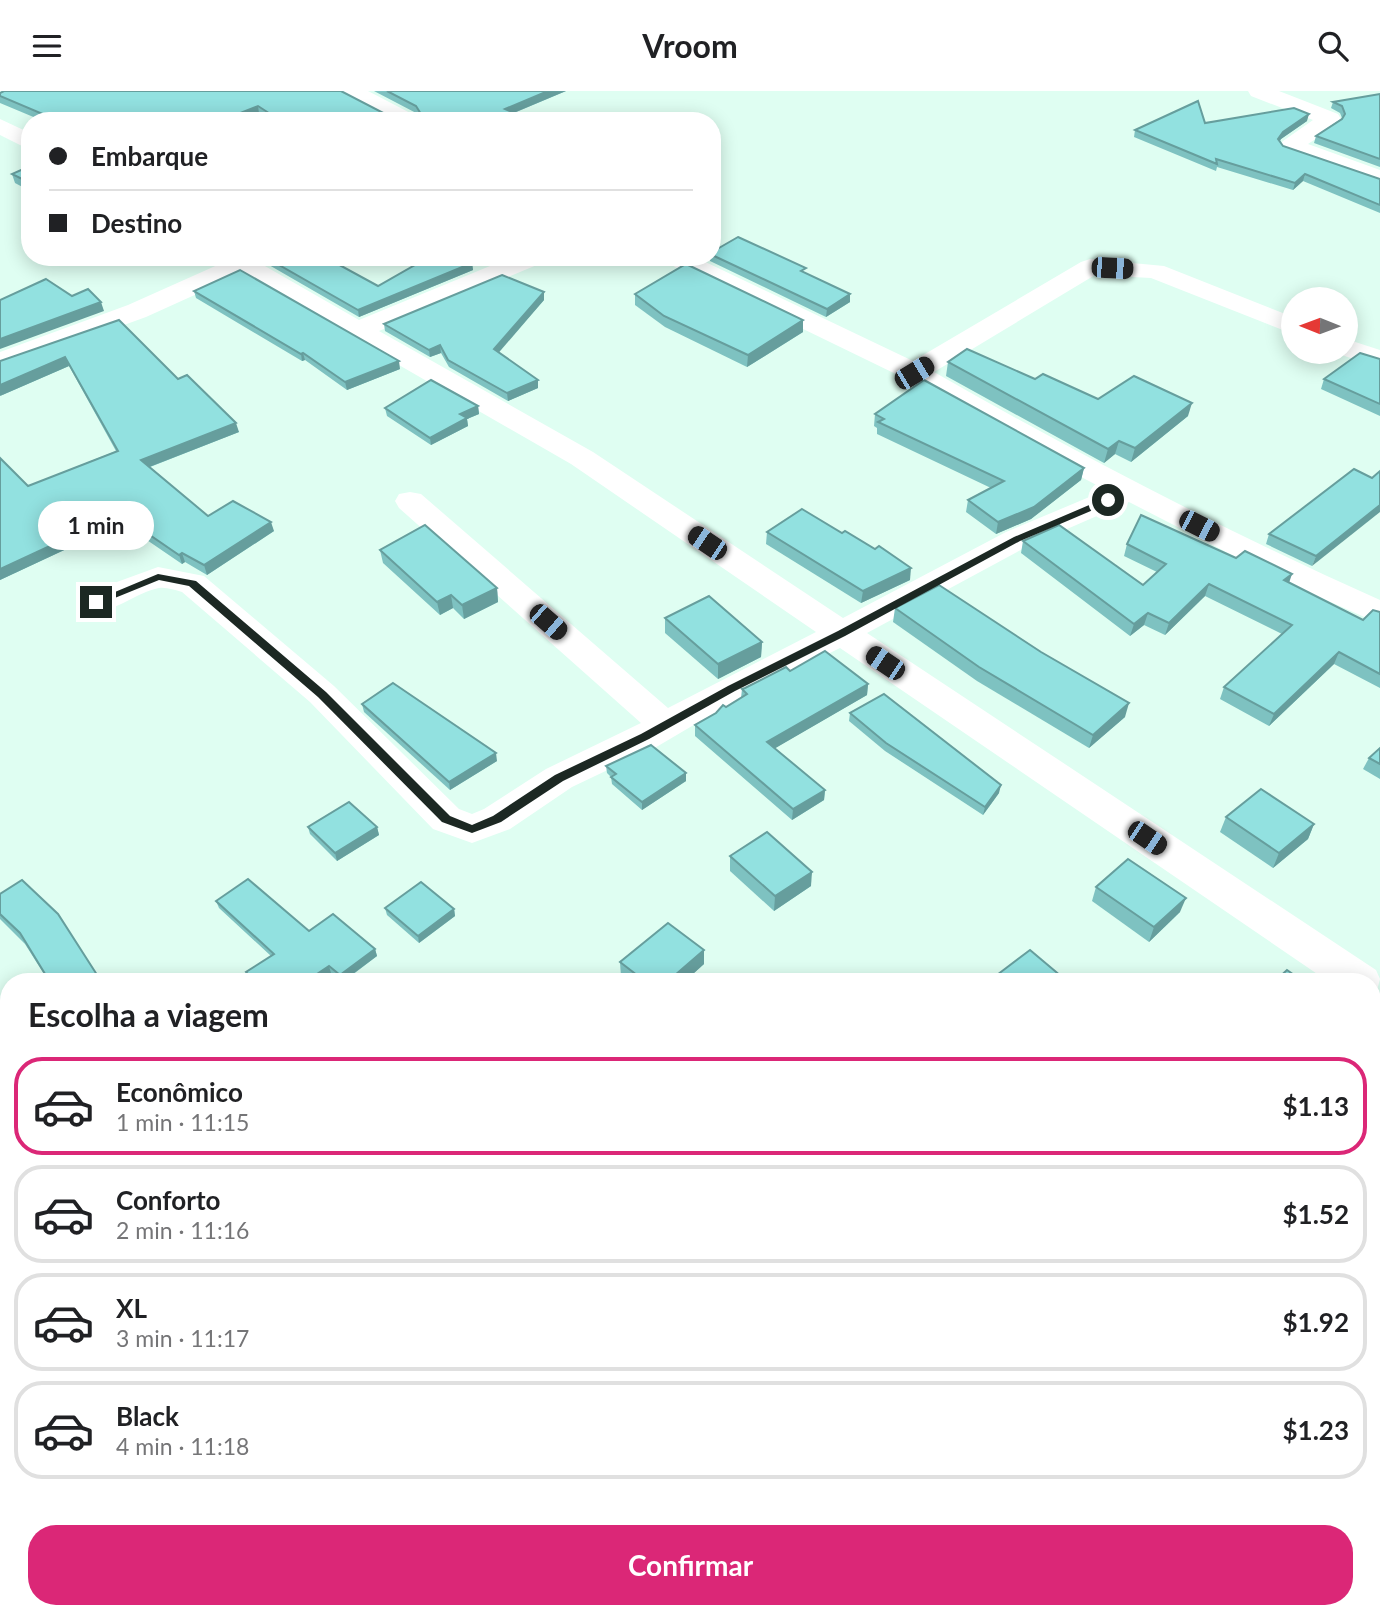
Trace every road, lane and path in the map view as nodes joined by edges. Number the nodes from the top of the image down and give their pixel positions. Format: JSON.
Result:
{"nodes":[{"id":1,"x":351,"y":91,"type":"edge"},
{"id":2,"x":1259,"y":91,"type":"edge"},
{"id":3,"x":391,"y":112,"type":"edge"},
{"id":4,"x":0,"y":126,"type":"edge"},
{"id":5,"x":21,"y":138,"type":"edge"},
{"id":6,"x":1380,"y":178,"type":"edge"},
{"id":7,"x":226,"y":266,"type":"edge"},
{"id":8,"x":245,"y":266,"type":"edge"},
{"id":9,"x":513,"y":266,"type":"edge"},
{"id":10,"x":693,"y":266,"type":"edge"},
{"id":11,"x":1281,"y":321,"type":"edge"},
{"id":12,"x":358,"y":330,"type":"junction"},
{"id":13,"x":1358,"y":352,"type":"edge"},
{"id":14,"x":1380,"y":360,"type":"edge"},
{"id":15,"x":0,"y":362,"type":"edge"},
{"id":16,"x":914,"y":373,"type":"junction"},
{"id":17,"x":1131,"y":491,"type":"junction"},
{"id":18,"x":410,"y":501,"type":"dead end"},
{"id":19,"x":96,"y":602,"type":"dead end"},
{"id":20,"x":1380,"y":614,"type":"edge"},
{"id":21,"x":841,"y":633,"type":"junction"},
{"id":22,"x":666,"y":725,"type":"junction"},
{"id":23,"x":1348,"y":973,"type":"edge"}],
"edges":[{"from":1,"to":3,"type":"street"},
{"from":2,"to":6,"type":"street"},
{"from":4,"to":5,"type":"street"},
{"from":7,"to":15,"type":"street"},
{"from":8,"to":12,"type":"street"},
{"from":9,"to":12,"type":"street"},
{"from":10,"to":16,"type":"street"},
{"from":11,"to":16,"type":"street"},
{"from":12,"to":21,"type":"street"},
{"from":13,"to":14,"type":"street"},
{"from":16,"to":17,"type":"street"},
{"from":17,"to":20,"type":"street"},
{"from":17,"to":21,"type":"street"},
{"from":18,"to":22,"type":"street"},
{"from":19,"to":22,"type":"street"},
{"from":21,"to":22,"type":"street"},
{"from":21,"to":23,"type":"street"}]}
